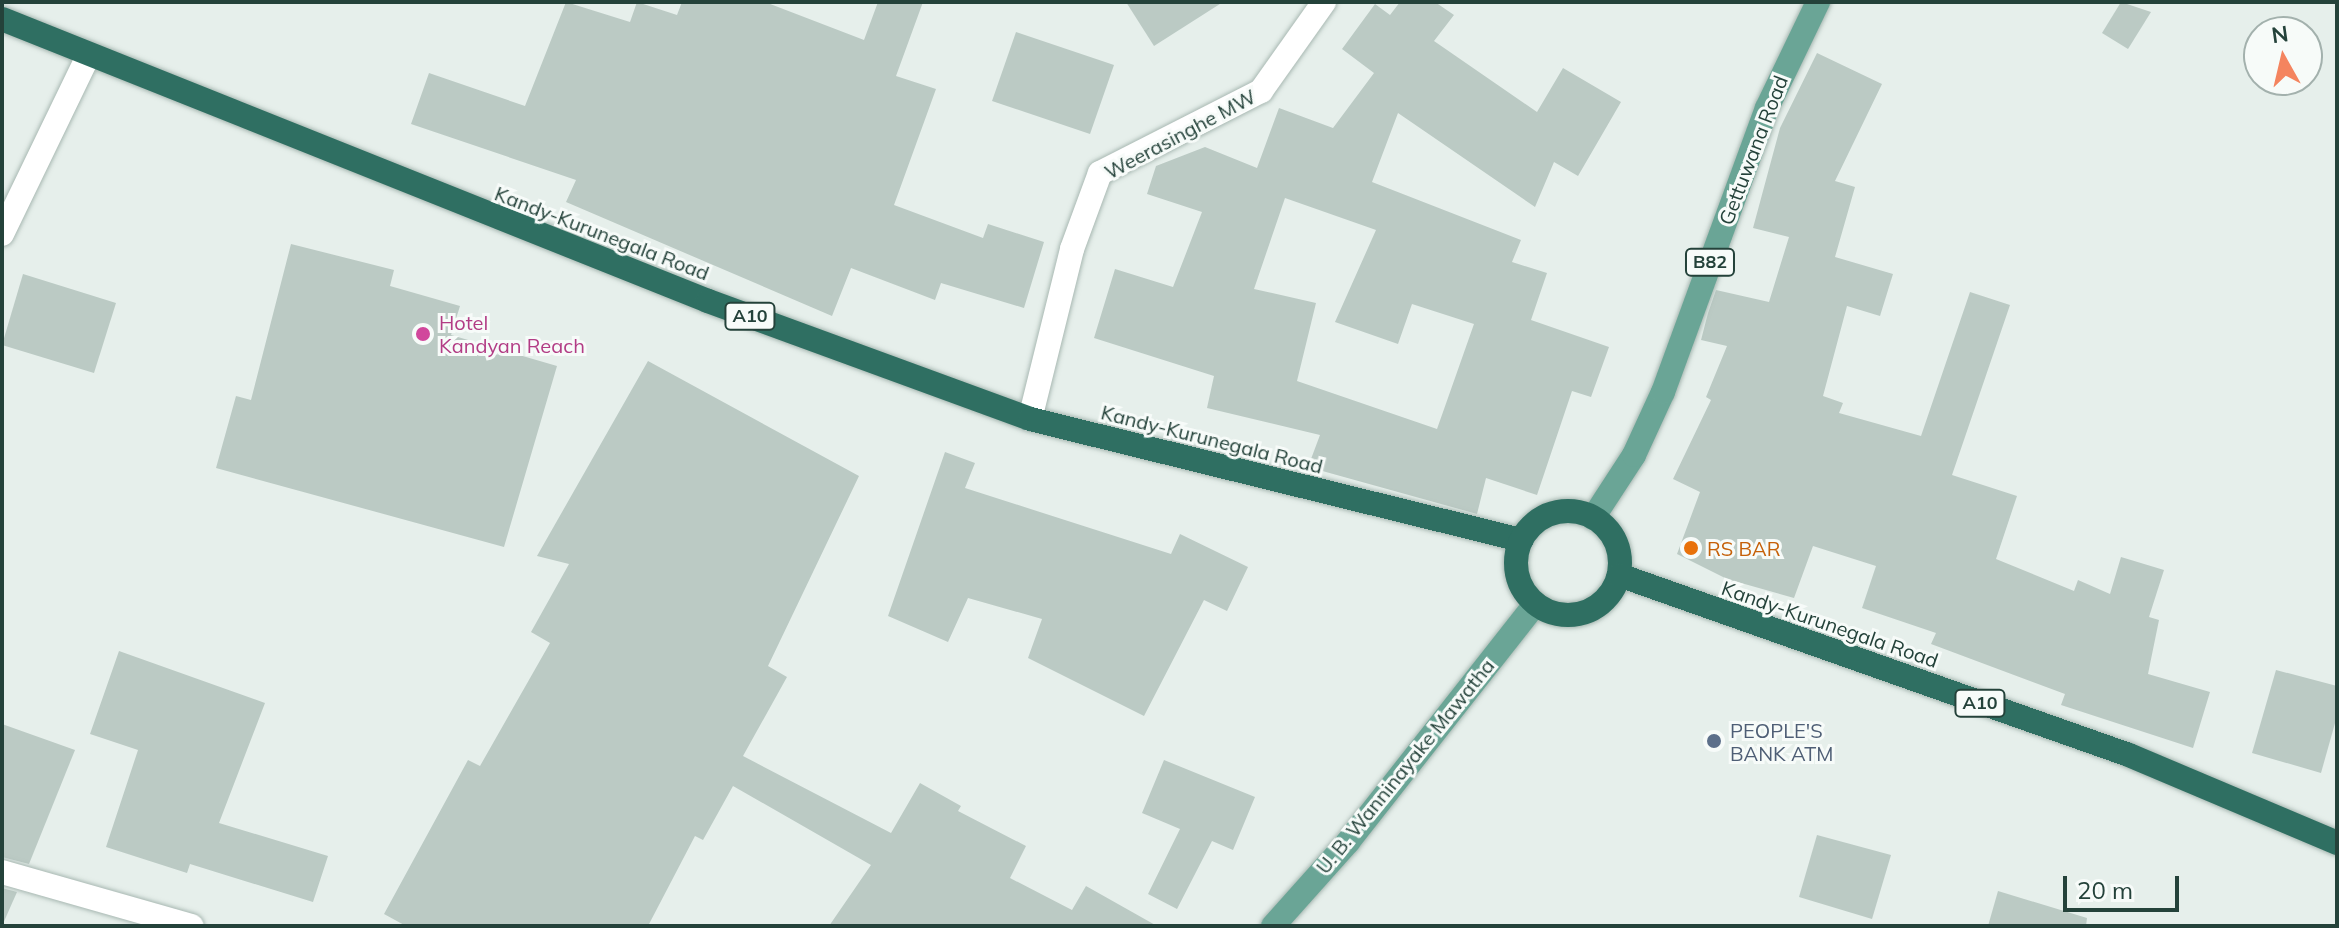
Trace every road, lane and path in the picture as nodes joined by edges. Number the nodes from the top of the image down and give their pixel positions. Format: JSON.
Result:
{"nodes":[{"id":1,"x":1324,"y":2,"type":"edge"},
{"id":2,"x":1818,"y":2,"type":"edge"},
{"id":3,"x":2,"y":19,"type":"edge"},
{"id":4,"x":87,"y":58,"type":"junction"},
{"id":5,"x":2,"y":234,"type":"edge"},
{"id":6,"x":1030,"y":419,"type":"junction"},
{"id":7,"x":1593,"y":518,"type":"junction"},
{"id":8,"x":1521,"y":540,"type":"junction"},
{"id":9,"x":1619,"y":575,"type":"junction"},
{"id":10,"x":1535,"y":604,"type":"junction"},
{"id":11,"x":2337,"y":843,"type":"edge"},
{"id":12,"x":2,"y":872,"type":"edge"},
{"id":13,"x":191,"y":926,"type":"edge"},
{"id":14,"x":1273,"y":926,"type":"edge"}],
"edges":[{"from":1,"to":6,"type":"street","name":"Weerasinghe MW"},
{"from":2,"to":7,"type":"main road","name":"Gettuwana Road","number":"B82"},
{"from":3,"to":4,"type":"highway","name":"Kandy-Kurunegala Road","number":"A10"},
{"from":4,"to":5,"type":"street"},
{"from":4,"to":6,"type":"highway","name":"Kandy-Kurunegala Road","number":"A10"},
{"from":6,"to":8,"type":"highway","name":"Kandy-Kurunegala Road","number":"A10"},
{"from":7,"to":8,"type":"highway"},
{"from":7,"to":9,"type":"highway"},
{"from":8,"to":10,"type":"highway"},
{"from":9,"to":10,"type":"highway"},
{"from":9,"to":11,"type":"highway","name":"Kandy-Kurunegala Road","number":"A10"},
{"from":10,"to":14,"type":"main road","name":"U. B. Wanninayake Mawatha"},
{"from":12,"to":13,"type":"street"}]}
